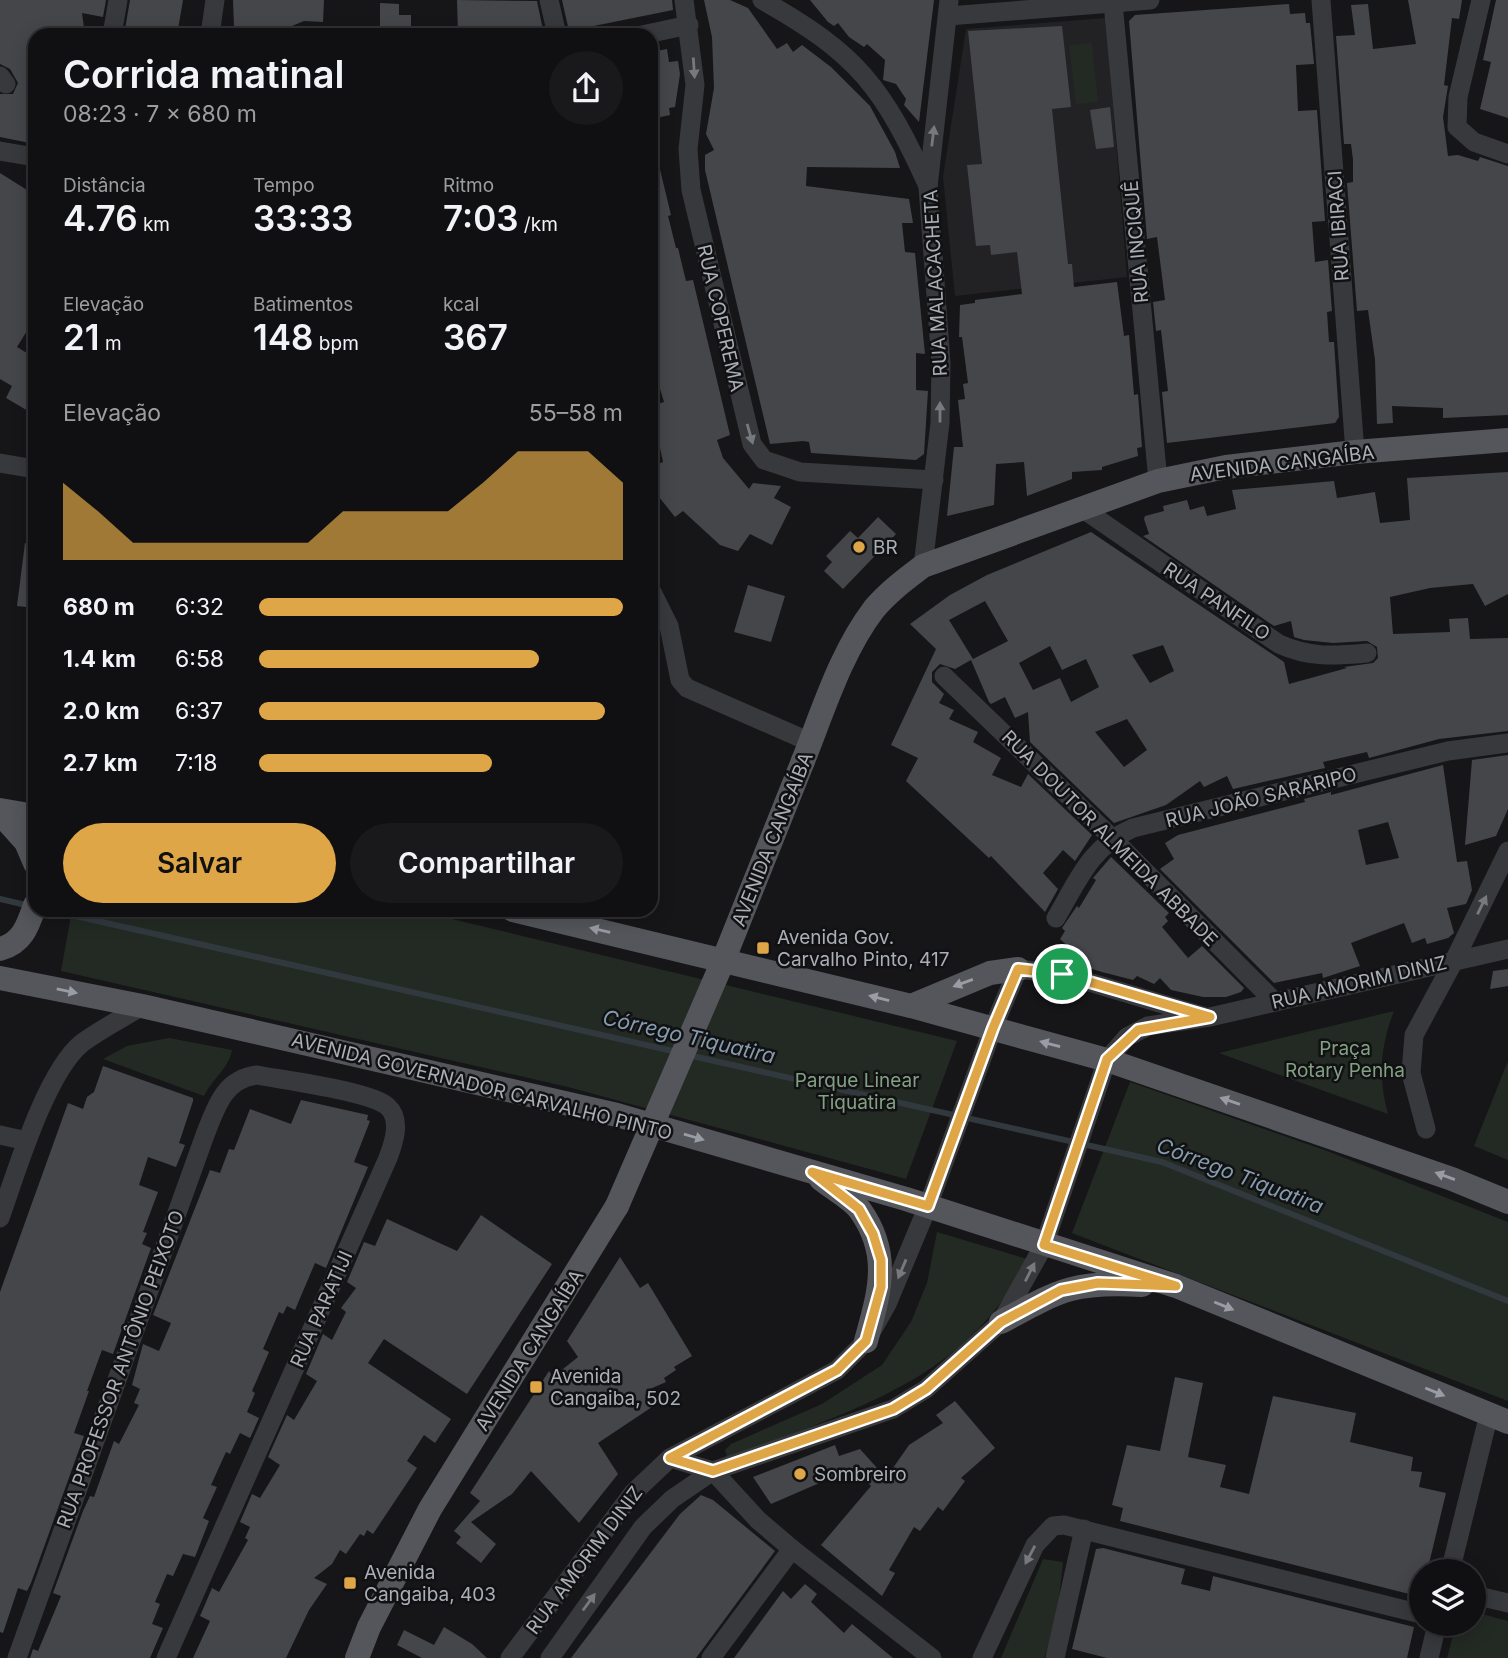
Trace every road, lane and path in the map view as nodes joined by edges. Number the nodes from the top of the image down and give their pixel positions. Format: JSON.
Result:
{"nodes":[{"id":1,"x":118,"y":0,"type":"edge"},
{"id":2,"x":215,"y":0,"type":"edge"},
{"id":3,"x":549,"y":0,"type":"edge"},
{"id":4,"x":684,"y":0,"type":"edge"},
{"id":5,"x":762,"y":0,"type":"edge"},
{"id":6,"x":1150,"y":0,"type":"edge"},
{"id":7,"x":1321,"y":0,"type":"edge"},
{"id":8,"x":1481,"y":0,"type":"edge"},
{"id":9,"x":1113,"y":3,"type":"junction"},
{"id":10,"x":948,"y":8,"type":"edge"},
{"id":11,"x":689,"y":25,"type":"junction"},
{"id":12,"x":113,"y":28,"type":"edge"},
{"id":13,"x":211,"y":28,"type":"edge"},
{"id":14,"x":555,"y":28,"type":"edge"},
{"id":15,"x":658,"y":32,"type":"edge"},
{"id":16,"x":0,"y":151,"type":"edge"},
{"id":17,"x":1508,"y":154,"type":"edge"},
{"id":18,"x":28,"y":156,"type":"edge"},
{"id":19,"x":928,"y":187,"type":"junction"},
{"id":20,"x":1508,"y":440,"type":"edge"},
{"id":21,"x":1355,"y":452,"type":"junction"},
{"id":22,"x":0,"y":463,"type":"edge"},
{"id":23,"x":28,"y":468,"type":"edge"},
{"id":24,"x":934,"y":480,"type":"junction"},
{"id":25,"x":1158,"y":481,"type":"junction"},
{"id":26,"x":1080,"y":508,"type":"junction"},
{"id":27,"x":923,"y":566,"type":"junction"},
{"id":28,"x":658,"y":604,"type":"edge"},
{"id":29,"x":1367,"y":653,"type":"dead end"},
{"id":30,"x":944,"y":676,"type":"dead end"},
{"id":31,"x":1508,"y":743,"type":"edge"},
{"id":32,"x":807,"y":751,"type":"junction"},
{"id":33,"x":0,"y":812,"type":"edge"},
{"id":34,"x":28,"y":815,"type":"edge"},
{"id":35,"x":1111,"y":837,"type":"junction"},
{"id":36,"x":28,"y":847,"type":"edge"},
{"id":37,"x":1508,"y":851,"type":"edge"},
{"id":38,"x":30,"y":917,"type":"edge"},
{"id":39,"x":542,"y":917,"type":"edge"},
{"id":40,"x":1056,"y":918,"type":"dead end"},
{"id":41,"x":1508,"y":948,"type":"edge"},
{"id":42,"x":0,"y":949,"type":"edge"},
{"id":43,"x":1455,"y":959,"type":"junction"},
{"id":44,"x":1018,"y":969,"type":"junction"},
{"id":45,"x":0,"y":978,"type":"edge"},
{"id":46,"x":1275,"y":1002,"type":"junction"},
{"id":47,"x":142,"y":1006,"type":"junction"},
{"id":48,"x":911,"y":1006,"type":"junction"},
{"id":49,"x":1210,"y":1017,"type":"junction"},
{"id":50,"x":993,"y":1028,"type":"junction"},
{"id":51,"x":1107,"y":1059,"type":"junction"},
{"id":52,"x":232,"y":1084,"type":"joint"},
{"id":53,"x":1426,"y":1129,"type":"dead end"},
{"id":54,"x":0,"y":1135,"type":"edge"},
{"id":55,"x":27,"y":1141,"type":"junction"},
{"id":56,"x":812,"y":1172,"type":"junction"},
{"id":57,"x":932,"y":1194,"type":"junction"},
{"id":58,"x":1508,"y":1202,"type":"edge"},
{"id":59,"x":0,"y":1218,"type":"edge"},
{"id":60,"x":1046,"y":1236,"type":"junction"},
{"id":61,"x":1176,"y":1286,"type":"junction"},
{"id":62,"x":1001,"y":1322,"type":"junction"},
{"id":63,"x":866,"y":1341,"type":"junction"},
{"id":64,"x":1499,"y":1418,"type":"edge"},
{"id":65,"x":670,"y":1458,"type":"junction"},
{"id":66,"x":713,"y":1471,"type":"junction"},
{"id":67,"x":1084,"y":1529,"type":"junction"},
{"id":68,"x":792,"y":1549,"type":"junction"},
{"id":69,"x":1454,"y":1559,"type":"edge"},
{"id":70,"x":1486,"y":1598,"type":"edge"},
{"id":71,"x":1508,"y":1603,"type":"edge"},
{"id":72,"x":1409,"y":1611,"type":"edge"},
{"id":73,"x":1434,"y":1636,"type":"edge"},
{"id":74,"x":17,"y":1658,"type":"edge"},
{"id":75,"x":166,"y":1658,"type":"edge"},
{"id":76,"x":357,"y":1658,"type":"edge"},
{"id":77,"x":510,"y":1658,"type":"edge"},
{"id":78,"x":550,"y":1658,"type":"edge"},
{"id":79,"x":711,"y":1658,"type":"edge"},
{"id":80,"x":933,"y":1658,"type":"edge"},
{"id":81,"x":982,"y":1658,"type":"edge"},
{"id":82,"x":1055,"y":1658,"type":"edge"},
{"id":83,"x":1429,"y":1658,"type":"edge"}],
"edges":[{"from":1,"to":12,"type":"street"},
{"from":2,"to":13,"type":"street"},
{"from":3,"to":14,"type":"street"},
{"from":4,"to":11,"type":"street","name":"RUA COPEREMA"},
{"from":5,"to":19,"type":"street"},
{"from":6,"to":9,"type":"street"},
{"from":7,"to":21,"type":"street","name":"RUA IBIRACI"},
{"from":8,"to":17,"type":"street"},
{"from":9,"to":10,"type":"street"},
{"from":9,"to":25,"type":"street","name":"RUA INCIQUÊ"},
{"from":19,"to":10,"type":"street","name":"RUA MALACACHETA","one_way":true},
{"from":11,"to":15,"type":"street"},
{"from":11,"to":24,"type":"street","name":"RUA COPEREMA","one_way":true},
{"from":16,"to":18,"type":"street"},
{"from":24,"to":19,"type":"street","name":"RUA MALACACHETA","one_way":true},
{"from":20,"to":21,"type":"main road","name":"AVENIDA CANGAÍBA"},
{"from":21,"to":25,"type":"main road","name":"AVENIDA CANGAÍBA"},
{"from":22,"to":23,"type":"street"},
{"from":24,"to":27,"type":"street","name":"RUA MALACACHETA"},
{"from":25,"to":26,"type":"main road","name":"AVENIDA CANGAÍBA"},
{"from":26,"to":27,"type":"main road","name":"AVENIDA CANGAÍBA"},
{"from":26,"to":29,"type":"street","name":"RUA PANFILO"},
{"from":27,"to":32,"type":"main road","name":"AVENIDA CANGAÍBA"},
{"from":28,"to":32,"type":"street"},
{"from":30,"to":35,"type":"street","name":"RUA DOUTOR ALMEIDA ABBADE"},
{"from":31,"to":35,"type":"street","name":"RUA JOÃO SARARIPO"},
{"from":32,"to":76,"type":"main road","name":"AVENIDA CANGAÍBA","bridge":true},
{"from":33,"to":34,"type":"main road"},
{"from":33,"to":36,"type":"main road"},
{"from":35,"to":40,"type":"street","name":"RUA JOÃO SARARIPO"},
{"from":35,"to":46,"type":"street","name":"RUA DOUTOR ALMEIDA ABBADE"},
{"from":43,"to":37,"type":"street","one_way":true},
{"from":38,"to":42,"type":"main road"},
{"from":48,"to":39,"type":"main road","one_way":true},
{"from":41,"to":43,"type":"street","name":"RUA AMORIM DINIZ"},
{"from":43,"to":46,"type":"street","name":"RUA AMORIM DINIZ"},
{"from":43,"to":53,"type":"street"},
{"from":44,"to":48,"type":"main road","one_way":true},
{"from":44,"to":49,"type":"street","name":"RUA AMORIM DINIZ"},
{"from":44,"to":50,"type":"street","name":"RUA AMORIM DINIZ"},
{"from":45,"to":47,"type":"main road","name":"AVENIDA GOVERNADOR CARVALHO PINTO","one_way":true},
{"from":46,"to":49,"type":"street","name":"RUA AMORIM DINIZ"},
{"from":47,"to":55,"type":"street"},
{"from":47,"to":56,"type":"main road","name":"AVENIDA GOVERNADOR CARVALHO PINTO","one_way":true},
{"from":48,"to":50,"type":"main road"},
{"from":49,"to":51,"type":"street","name":"RUA AMORIM DINIZ"},
{"from":51,"to":50,"type":"main road","one_way":true},
{"from":50,"to":57,"type":"street","name":"RUA AMORIM DINIZ"},
{"from":58,"to":51,"type":"main road","one_way":true},
{"from":51,"to":60,"type":"street","name":"RUA AMORIM DINIZ"},
{"from":52,"to":74,"type":"street","name":"RUA PROFESSOR ANTÔNIO PEIXOTO"},
{"from":52,"to":75,"type":"street","name":"RUA PARATIJI"},
{"from":54,"to":55,"type":"street"},
{"from":55,"to":59,"type":"street"},
{"from":56,"to":57,"type":"main road","name":"AVENIDA GOVERNADOR CARVALHO PINTO"},
{"from":56,"to":63,"type":"main road"},
{"from":57,"to":60,"type":"main road","name":"AVENIDA GOVERNADOR CARVALHO PINTO"},
{"from":57,"to":63,"type":"street","name":"RUA AMORIM DINIZ","one_way":true},
{"from":60,"to":61,"type":"main road","name":"AVENIDA GOVERNADOR CARVALHO PINTO"},
{"from":62,"to":60,"type":"street","name":"RUA AMORIM DINIZ","one_way":true},
{"from":61,"to":62,"type":"main road"},
{"from":61,"to":64,"type":"main road","name":"AVENIDA GOVERNADOR CARVALHO PINTO","one_way":true},
{"from":62,"to":66,"type":"street","name":"RUA AMORIM DINIZ"},
{"from":63,"to":65,"type":"street","name":"RUA AMORIM DINIZ"},
{"from":64,"to":69,"type":"street"},
{"from":65,"to":66,"type":"street"},
{"from":65,"to":77,"type":"street","name":"RUA AMORIM DINIZ"},
{"from":66,"to":68,"type":"street"},
{"from":78,"to":66,"type":"street","name":"RUA AMORIM DINIZ","one_way":true},
{"from":67,"to":72,"type":"street"},
{"from":67,"to":81,"type":"street","one_way":true},
{"from":67,"to":82,"type":"street"},
{"from":68,"to":79,"type":"street"},
{"from":68,"to":80,"type":"street"},
{"from":70,"to":71,"type":"street"},
{"from":73,"to":83,"type":"street"}]}
